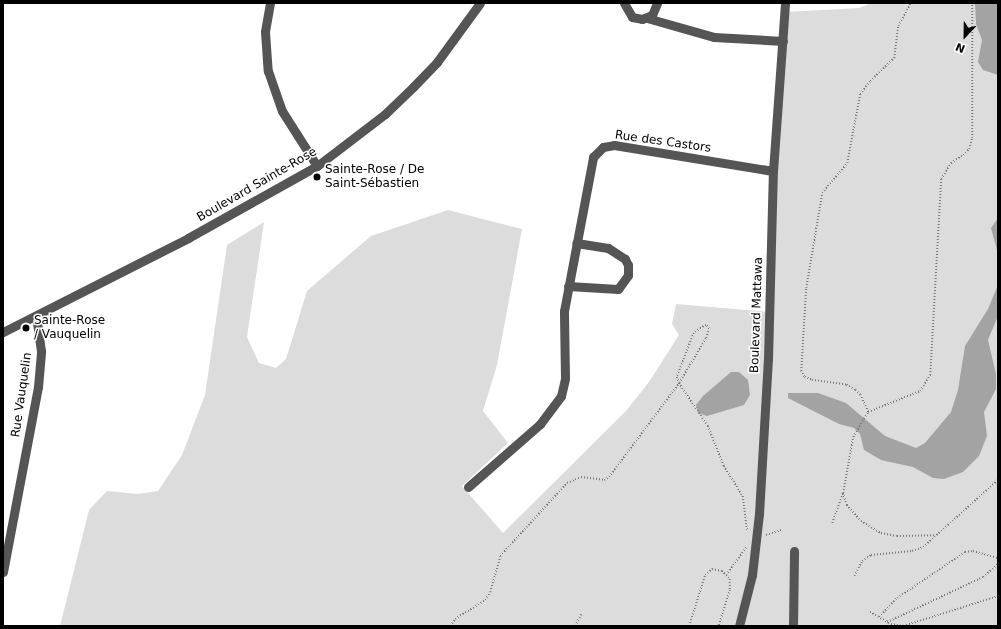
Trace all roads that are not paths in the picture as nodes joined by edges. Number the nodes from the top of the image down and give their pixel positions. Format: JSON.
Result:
{"nodes":[{"id":1,"x":270,"y":3,"type":"edge"},
{"id":2,"x":480,"y":3,"type":"edge"},
{"id":3,"x":624,"y":3,"type":"edge"},
{"id":4,"x":657,"y":3,"type":"edge"},
{"id":5,"x":785,"y":3,"type":"edge"},
{"id":6,"x":647,"y":18,"type":"junction"},
{"id":7,"x":783,"y":40,"type":"junction"},
{"id":8,"x":317,"y":166,"type":"junction"},
{"id":9,"x":773,"y":171,"type":"junction"},
{"id":10,"x":576,"y":243,"type":"junction"},
{"id":11,"x":568,"y":286,"type":"junction"},
{"id":12,"x":36,"y":316,"type":"junction"},
{"id":13,"x":3,"y":332,"type":"edge"},
{"id":14,"x":468,"y":487,"type":"dead end"},
{"id":15,"x":794,"y":551,"type":"dead end"},
{"id":16,"x":3,"y":572,"type":"edge"},
{"id":17,"x":740,"y":626,"type":"edge"},
{"id":18,"x":793,"y":626,"type":"edge"}],
"edges":[{"from":1,"to":8,"type":"street"},
{"from":2,"to":8,"type":"street","name":"Boulevard Sainte-Rose"},
{"from":3,"to":6,"type":"street"},
{"from":4,"to":6,"type":"street"},
{"from":5,"to":7,"type":"street","name":"Boulevard Mattawa"},
{"from":6,"to":7,"type":"street"},
{"from":7,"to":9,"type":"street","name":"Boulevard Mattawa"},
{"from":8,"to":12,"type":"street","name":"Boulevard Sainte-Rose"},
{"from":9,"to":10,"type":"street","name":"Rue des Castors"},
{"from":9,"to":17,"type":"street","name":"Boulevard Mattawa"},
{"from":10,"to":11,"type":"street","name":"Rue des Castors"},
{"from":10,"to":11,"type":"street"},
{"from":11,"to":14,"type":"street","name":"Rue des Castors"},
{"from":12,"to":13,"type":"street","name":"Boulevard Sainte-Rose"},
{"from":12,"to":16,"type":"street","name":"Rue Vauquelin"},
{"from":15,"to":18,"type":"street"}]}
